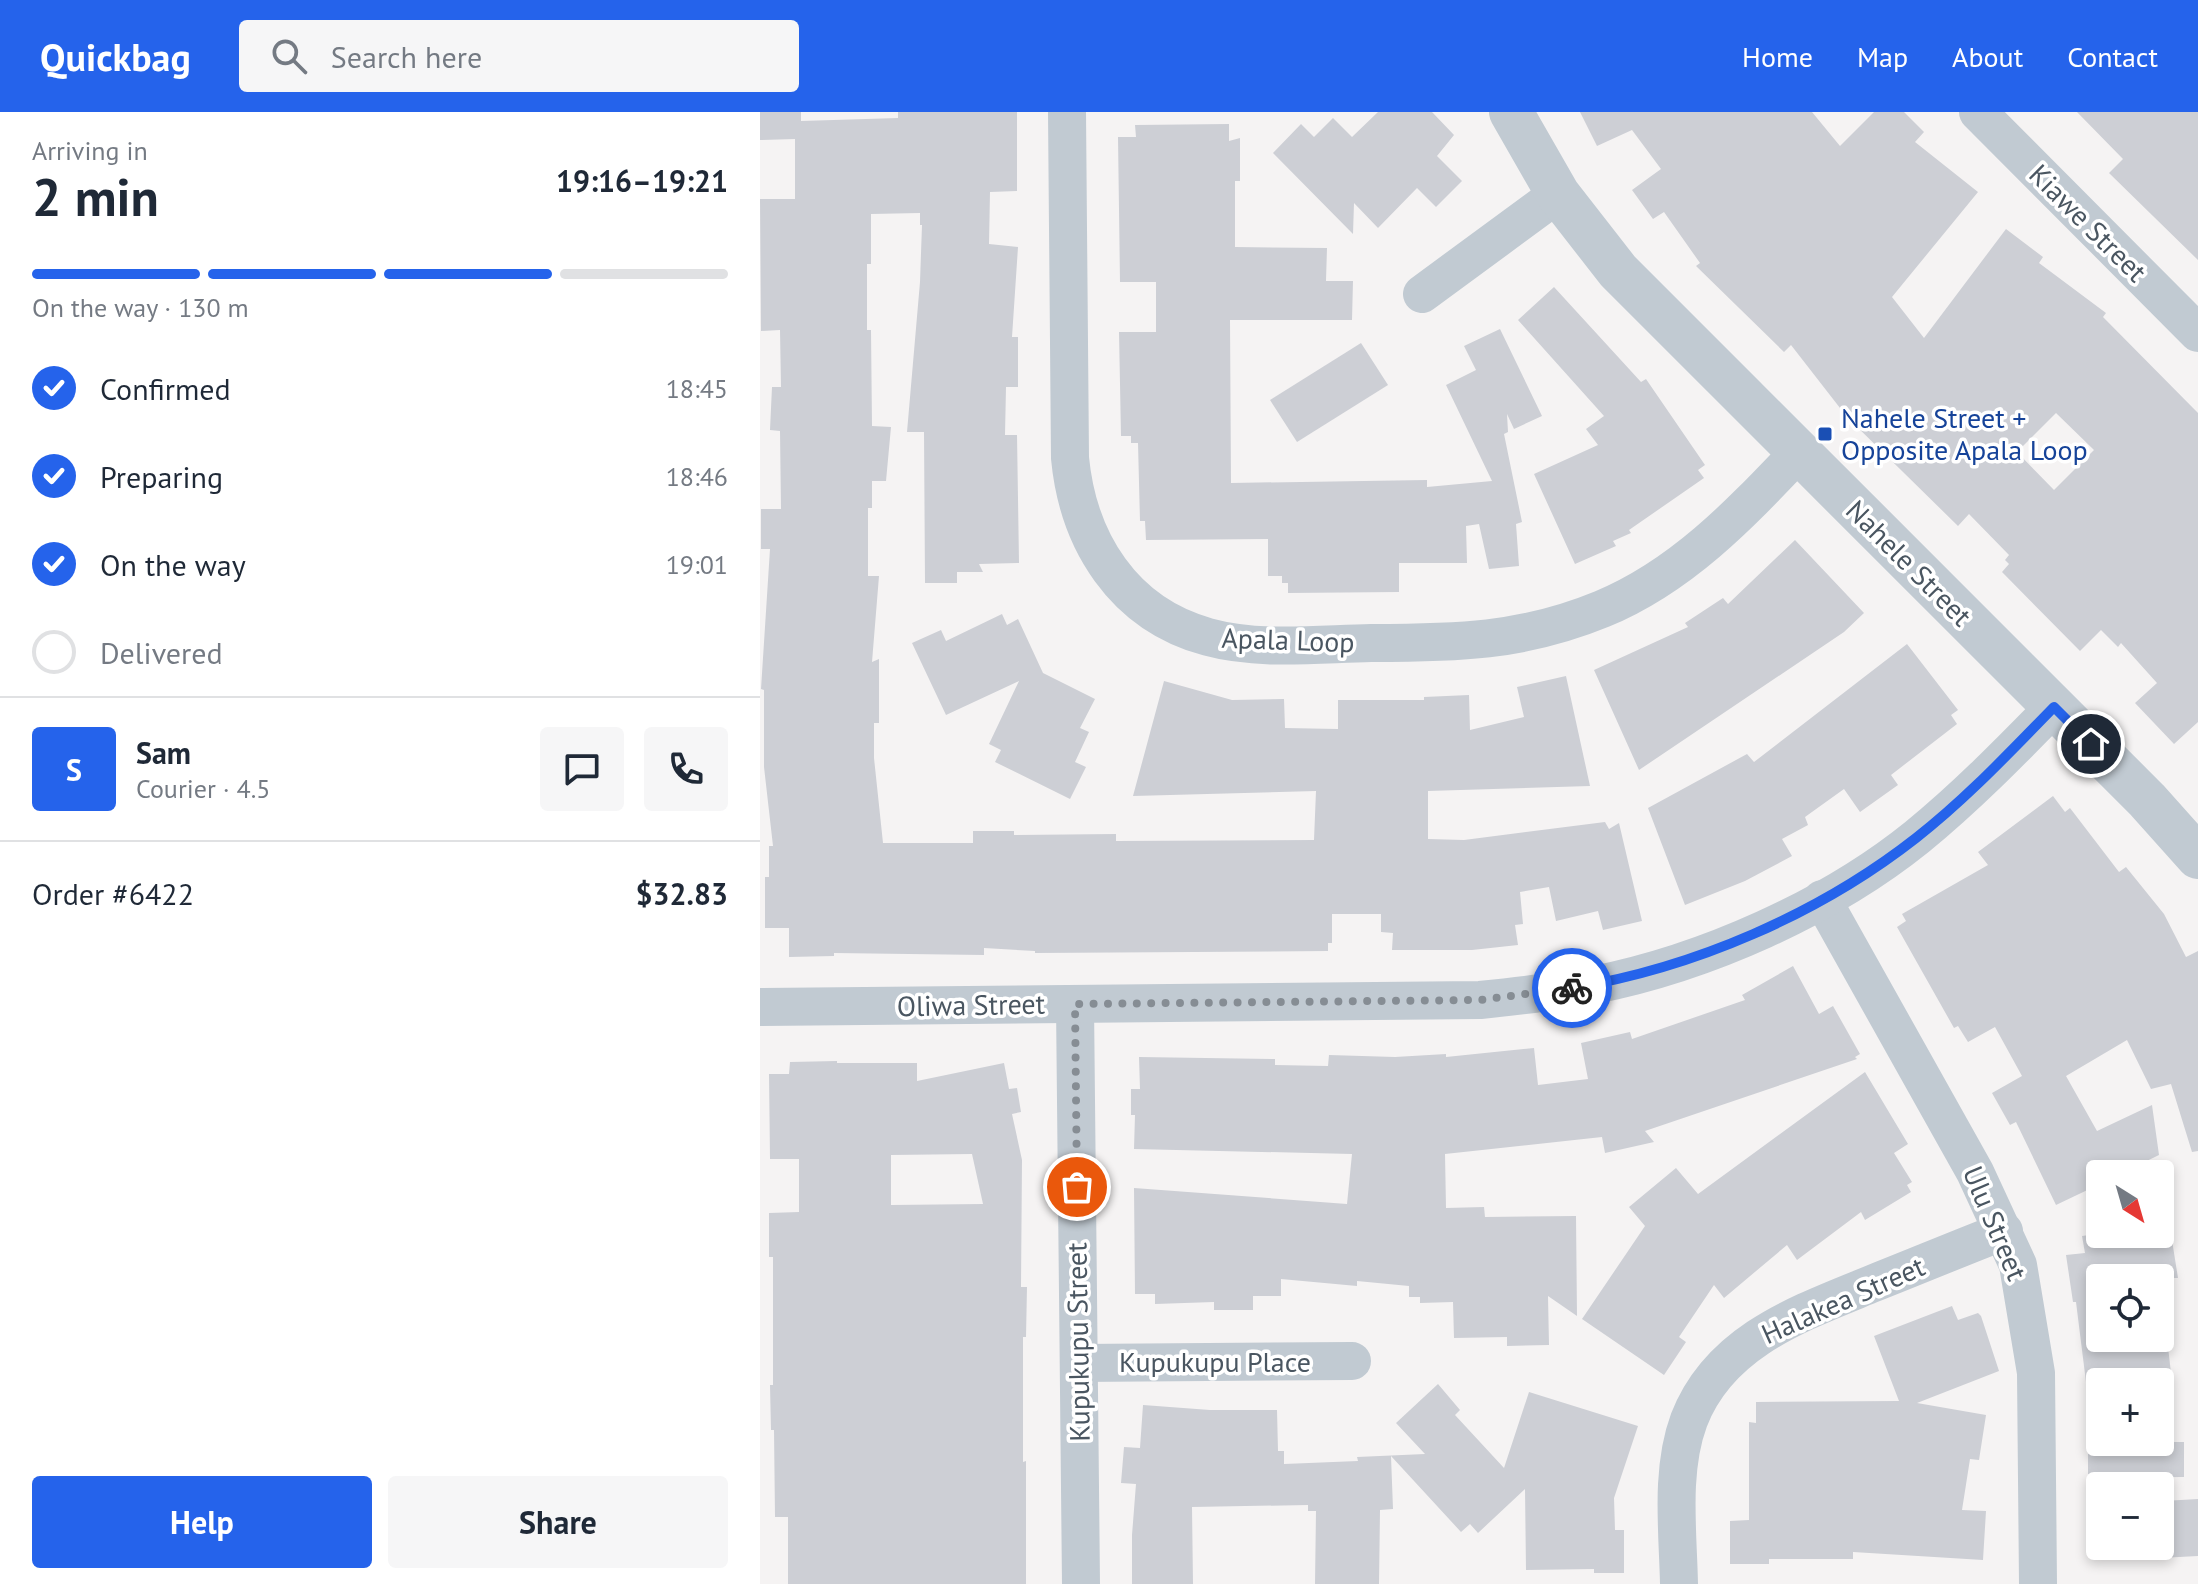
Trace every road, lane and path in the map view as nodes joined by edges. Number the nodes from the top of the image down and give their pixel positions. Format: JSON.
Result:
{"nodes":[{"id":1,"x":1067,"y":112,"type":"edge"},
{"id":2,"x":1511,"y":112,"type":"edge"},
{"id":3,"x":1978,"y":112,"type":"edge"},
{"id":4,"x":1558,"y":194,"type":"junction"},
{"id":5,"x":1422,"y":294,"type":"dead end"},
{"id":6,"x":2198,"y":333,"type":"edge"},
{"id":7,"x":1799,"y":452,"type":"junction"},
{"id":8,"x":2054,"y":707,"type":"junction"},
{"id":9,"x":2198,"y":857,"type":"edge"},
{"id":10,"x":1822,"y":899,"type":"junction"},
{"id":11,"x":1075,"y":1004,"type":"junction"},
{"id":12,"x":760,"y":1007,"type":"edge"},
{"id":13,"x":2004,"y":1231,"type":"junction"},
{"id":14,"x":1352,"y":1361,"type":"dead end"},
{"id":15,"x":1079,"y":1363,"type":"junction"},
{"id":16,"x":1081,"y":1584,"type":"edge"},
{"id":17,"x":1679,"y":1584,"type":"edge"},
{"id":18,"x":2038,"y":1584,"type":"edge"}],
"edges":[{"from":1,"to":7,"type":"street","name":"Apala Loop"},
{"from":2,"to":4,"type":"street","name":"Nahele Street"},
{"from":3,"to":6,"type":"street","name":"Kiawe Street"},
{"from":4,"to":5,"type":"street"},
{"from":4,"to":7,"type":"street","name":"Nahele Street"},
{"from":7,"to":8,"type":"street","name":"Nahele Street"},
{"from":8,"to":9,"type":"street","name":"Nahele Street"},
{"from":8,"to":10,"type":"street","name":"Oliwa Street"},
{"from":10,"to":11,"type":"street","name":"Oliwa Street"},
{"from":10,"to":13,"type":"street","name":"Ulu Street"},
{"from":11,"to":12,"type":"street","name":"Oliwa Street"},
{"from":11,"to":15,"type":"street","name":"Kupukupu Street"},
{"from":13,"to":17,"type":"street","name":"Halakea Street"},
{"from":13,"to":18,"type":"street","name":"Ulu Street"},
{"from":14,"to":15,"type":"street","name":"Kupukupu Place"},
{"from":15,"to":16,"type":"street","name":"Kupukupu Street"}]}
